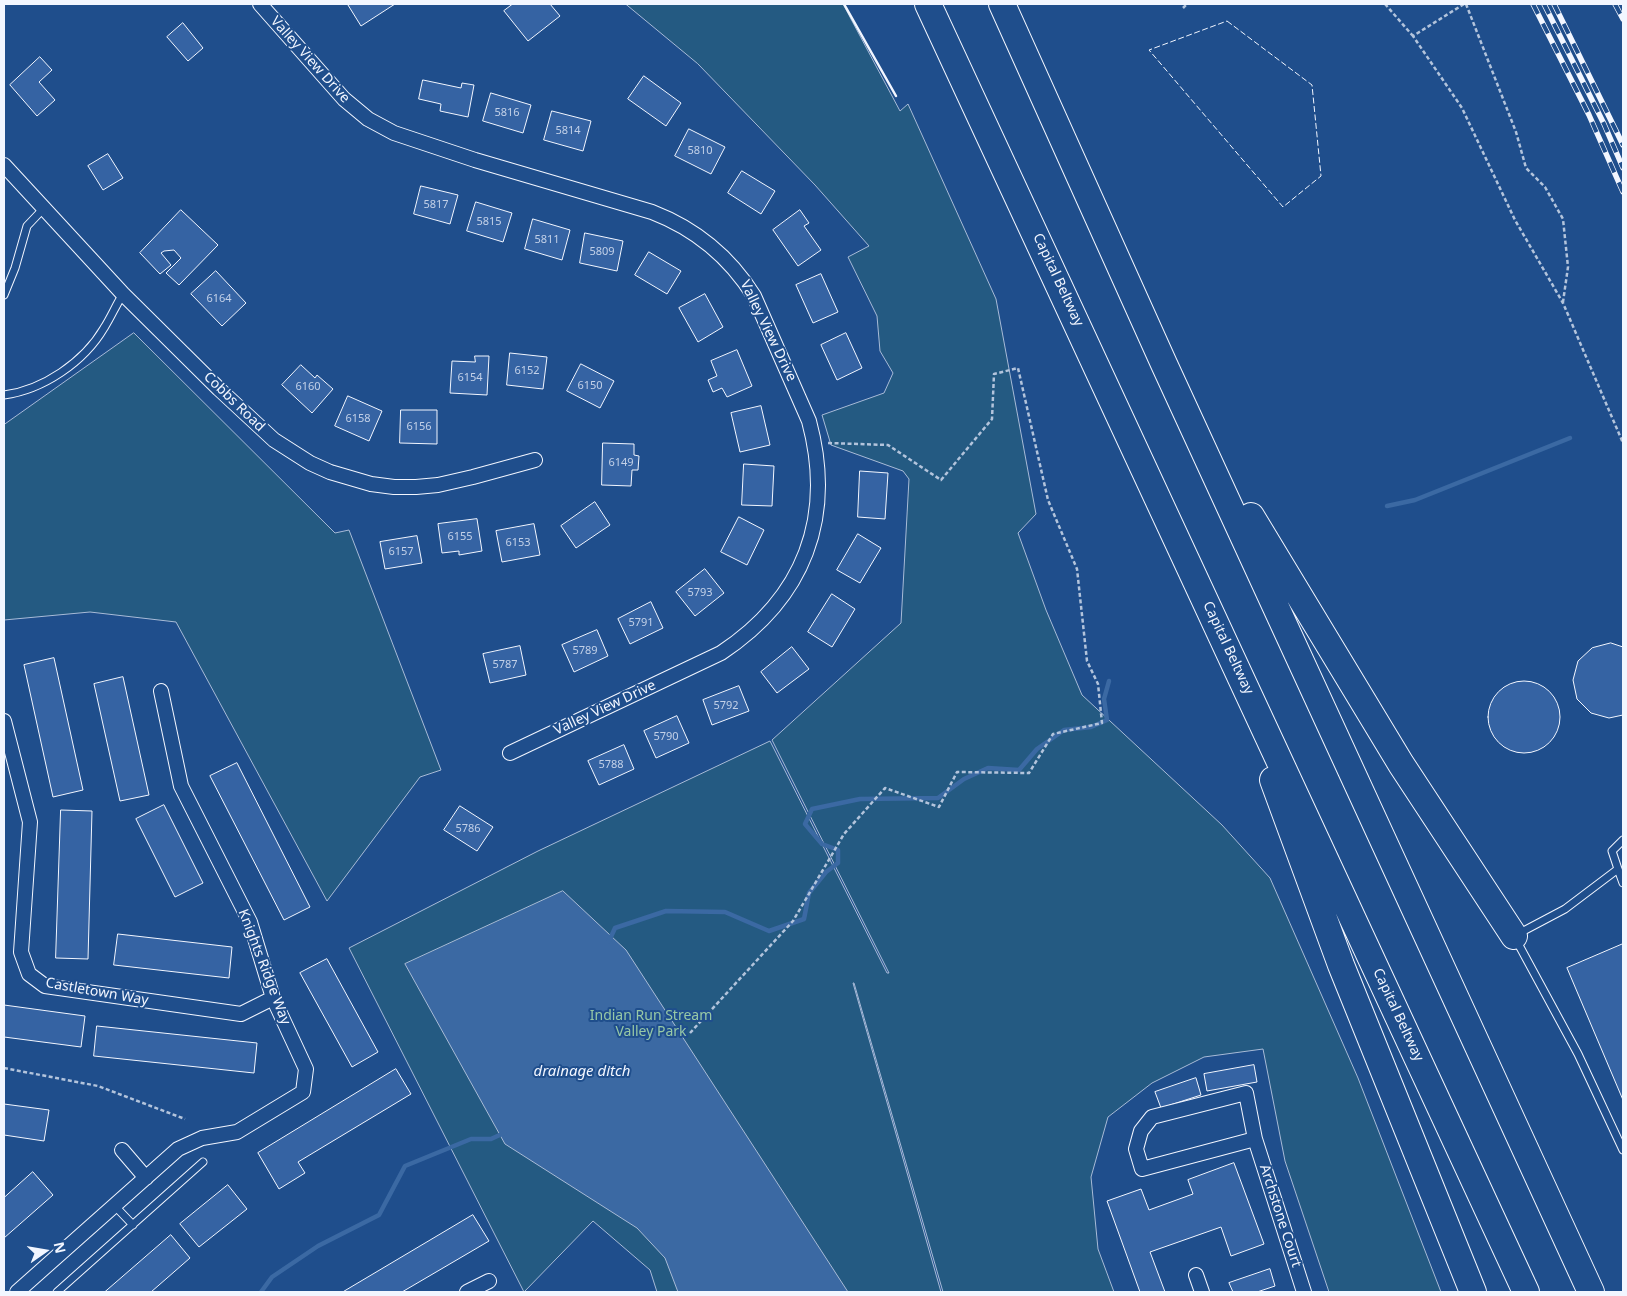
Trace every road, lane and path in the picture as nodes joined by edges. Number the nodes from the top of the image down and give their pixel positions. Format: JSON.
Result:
{"nodes":[{"id":1,"x":260,"y":4,"type":"edge"},
{"id":2,"x":928,"y":4,"type":"edge"},
{"id":3,"x":1002,"y":4,"type":"edge"},
{"id":4,"x":1187,"y":4,"type":"edge"},
{"id":5,"x":1385,"y":4,"type":"edge"},
{"id":6,"x":1465,"y":4,"type":"edge"},
{"id":7,"x":1183,"y":8,"type":"dead end"},
{"id":8,"x":1413,"y":36,"type":"junction"},
{"id":9,"x":4,"y":165,"type":"edge"},
{"id":10,"x":44,"y":208,"type":"junction"},
{"id":11,"x":123,"y":294,"type":"junction"},
{"id":12,"x":4,"y":295,"type":"edge"},
{"id":13,"x":1563,"y":303,"type":"junction"},
{"id":14,"x":1164,"y":364,"type":"junction"},
{"id":15,"x":4,"y":395,"type":"edge"},
{"id":16,"x":815,"y":443,"type":"junction"},
{"id":17,"x":1623,"y":443,"type":"edge"},
{"id":18,"x":535,"y":460,"type":"dead end"},
{"id":19,"x":1207,"y":601,"type":"junction"},
{"id":20,"x":160,"y":691,"type":"dead end"},
{"id":21,"x":4,"y":721,"type":"edge"},
{"id":22,"x":510,"y":753,"type":"dead end"},
{"id":23,"x":1623,"y":840,"type":"edge"},
{"id":24,"x":1618,"y":869,"type":"junction"},
{"id":25,"x":1623,"y":883,"type":"edge"},
{"id":26,"x":1514,"y":936,"type":"junction"},
{"id":27,"x":273,"y":998,"type":"junction"},
{"id":28,"x":690,"y":1033,"type":"dead end"},
{"id":29,"x":4,"y":1068,"type":"edge"},
{"id":30,"x":185,"y":1119,"type":"dead end"},
{"id":31,"x":1255,"y":1139,"type":"junction"},
{"id":32,"x":122,"y":1150,"type":"dead end"},
{"id":33,"x":1623,"y":1150,"type":"edge"},
{"id":34,"x":203,"y":1162,"type":"dead end"},
{"id":35,"x":146,"y":1178,"type":"junction"},
{"id":36,"x":114,"y":1205,"type":"junction"},
{"id":37,"x":133,"y":1225,"type":"junction"},
{"id":38,"x":1196,"y":1275,"type":"dead end"},
{"id":39,"x":489,"y":1280,"type":"dead end"},
{"id":40,"x":17,"y":1292,"type":"edge"},
{"id":41,"x":57,"y":1292,"type":"edge"},
{"id":42,"x":467,"y":1292,"type":"edge"},
{"id":43,"x":1202,"y":1292,"type":"edge"},
{"id":44,"x":1304,"y":1292,"type":"edge"},
{"id":45,"x":1473,"y":1292,"type":"edge"},
{"id":46,"x":1526,"y":1292,"type":"edge"},
{"id":47,"x":1591,"y":1292,"type":"edge"}],
"edges":[{"from":1,"to":16,"type":"street","name":"Valley View Drive"},
{"from":2,"to":19,"type":"highway","name":"Capital Beltway"},
{"from":3,"to":14,"type":"highway"},
{"from":4,"to":7,"type":"path"},
{"from":5,"to":8,"type":"path"},
{"from":6,"to":8,"type":"path"},
{"from":6,"to":13,"type":"path"},
{"from":8,"to":13,"type":"path"},
{"from":9,"to":10,"type":"street","name":"Cobbs Road"},
{"from":10,"to":11,"type":"street","name":"Cobbs Road"},
{"from":10,"to":12,"type":"lane"},
{"from":11,"to":15,"type":"lane"},
{"from":11,"to":18,"type":"street","name":"Cobbs Road"},
{"from":13,"to":17,"type":"path"},
{"from":14,"to":26,"type":"highway"},
{"from":14,"to":47,"type":"highway"},
{"from":16,"to":22,"type":"street","name":"Valley View Drive"},
{"from":16,"to":28,"type":"path"},
{"from":19,"to":45,"type":"highway"},
{"from":19,"to":46,"type":"highway","name":"Capital Beltway"},
{"from":20,"to":27,"type":"street","name":"Knights Ridge Way"},
{"from":21,"to":27,"type":"street","name":"Castletown Way"},
{"from":23,"to":24,"type":"lane"},
{"from":24,"to":25,"type":"lane"},
{"from":24,"to":26,"type":"lane"},
{"from":26,"to":33,"type":"lane"},
{"from":27,"to":35,"type":"street","name":"Knights Ridge Way"},
{"from":29,"to":30,"type":"path"},
{"from":31,"to":31,"type":"street","name":"Archstone Court"},
{"from":31,"to":44,"type":"street","name":"Archstone Court"},
{"from":32,"to":35,"type":"street"},
{"from":34,"to":37,"type":"lane"},
{"from":35,"to":36,"type":"street","name":"Knights Ridge Way"},
{"from":36,"to":37,"type":"lane"},
{"from":36,"to":40,"type":"street","name":"Knights Ridge Way"},
{"from":37,"to":41,"type":"lane"},
{"from":38,"to":43,"type":"street"},
{"from":39,"to":42,"type":"street"}]}
